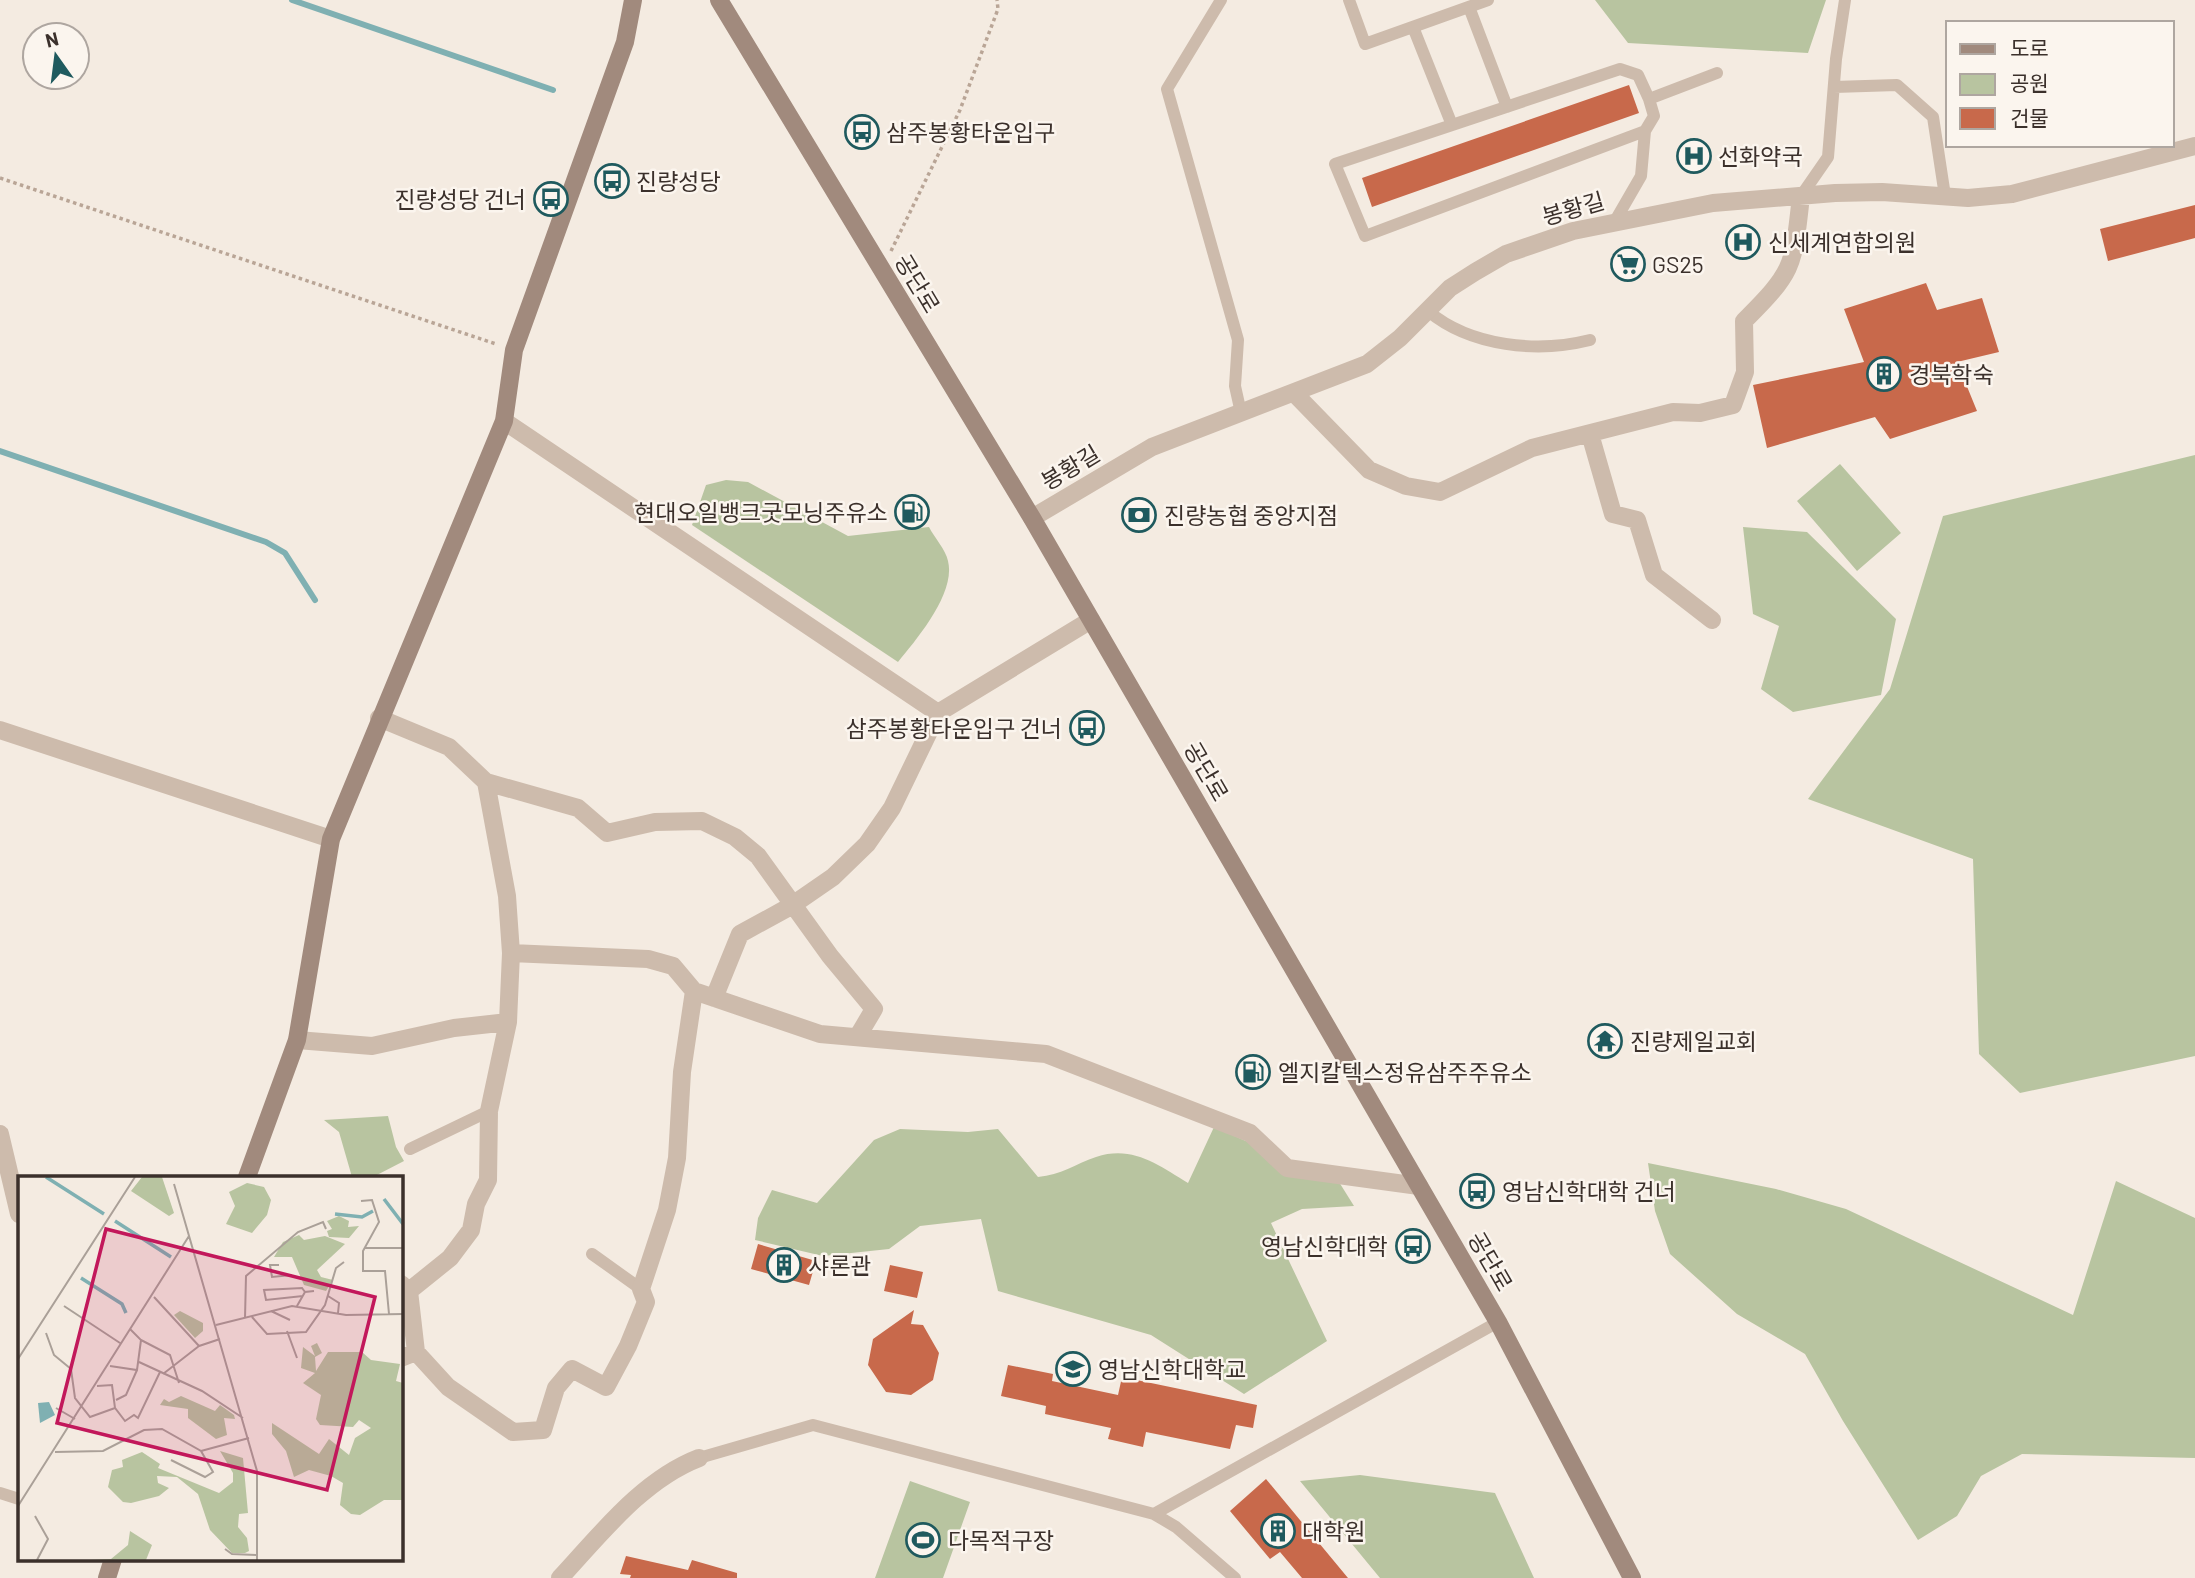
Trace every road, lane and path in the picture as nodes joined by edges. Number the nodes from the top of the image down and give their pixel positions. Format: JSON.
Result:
{"nodes":[{"id":1,"x":634,"y":0,"type":"edge"},
{"id":2,"x":719,"y":0,"type":"edge"},
{"id":3,"x":997,"y":0,"type":"edge"},
{"id":4,"x":1220,"y":0,"type":"edge"},
{"id":5,"x":1349,"y":0,"type":"edge"},
{"id":6,"x":1488,"y":0,"type":"edge"},
{"id":7,"x":1845,"y":0,"type":"edge"},
{"id":8,"x":1469,"y":7,"type":"junction"},
{"id":9,"x":1413,"y":27,"type":"junction"},
{"id":10,"x":1717,"y":73,"type":"dead end"},
{"id":11,"x":1834,"y":87,"type":"junction"},
{"id":12,"x":1649,"y":99,"type":"junction"},
{"id":13,"x":1507,"y":107,"type":"junction"},
{"id":14,"x":1452,"y":125,"type":"junction"},
{"id":15,"x":1645,"y":131,"type":"junction"},
{"id":16,"x":2195,"y":146,"type":"edge"},
{"id":17,"x":0,"y":178,"type":"edge"},
{"id":18,"x":1801,"y":196,"type":"junction"},
{"id":19,"x":1945,"y":196,"type":"junction"},
{"id":20,"x":1615,"y":221,"type":"junction"},
{"id":21,"x":881,"y":270,"type":"junction"},
{"id":22,"x":1428,"y":312,"type":"junction"},
{"id":23,"x":1590,"y":340,"type":"dead end"},
{"id":24,"x":489,"y":342,"type":"dead end"},
{"id":25,"x":1294,"y":393,"type":"junction"},
{"id":26,"x":1241,"y":413,"type":"junction"},
{"id":27,"x":504,"y":421,"type":"junction"},
{"id":28,"x":1590,"y":434,"type":"junction"},
{"id":29,"x":1032,"y":519,"type":"junction"},
{"id":30,"x":1091,"y":620,"type":"junction"},
{"id":31,"x":1712,"y":620,"type":"dead end"},
{"id":32,"x":938,"y":713,"type":"junction"},
{"id":33,"x":379,"y":718,"type":"junction"},
{"id":34,"x":0,"y":730,"type":"edge"},
{"id":35,"x":486,"y":782,"type":"junction"},
{"id":36,"x":331,"y":839,"type":"junction"},
{"id":37,"x":791,"y":906,"type":"junction"},
{"id":38,"x":511,"y":953,"type":"junction"},
{"id":39,"x":694,"y":991,"type":"junction"},
{"id":40,"x":714,"y":998,"type":"junction"},
{"id":41,"x":508,"y":1022,"type":"junction"},
{"id":42,"x":858,"y":1036,"type":"junction"},
{"id":43,"x":297,"y":1040,"type":"junction"},
{"id":44,"x":489,"y":1111,"type":"junction"},
{"id":45,"x":0,"y":1134,"type":"edge"},
{"id":46,"x":410,"y":1149,"type":"dead end"},
{"id":47,"x":247,"y":1176,"type":"edge"},
{"id":48,"x":1419,"y":1186,"type":"junction"},
{"id":49,"x":18,"y":1210,"type":"edge"},
{"id":50,"x":592,"y":1254,"type":"dead end"},
{"id":51,"x":405,"y":1288,"type":"edge"},
{"id":52,"x":642,"y":1289,"type":"junction"},
{"id":53,"x":1498,"y":1322,"type":"junction"},
{"id":54,"x":409,"y":1355,"type":"edge"},
{"id":55,"x":699,"y":1458,"type":"joint"},
{"id":56,"x":0,"y":1493,"type":"edge"},
{"id":57,"x":18,"y":1499,"type":"edge"},
{"id":58,"x":1154,"y":1514,"type":"junction"},
{"id":59,"x":113,"y":1560,"type":"edge"},
{"id":60,"x":107,"y":1578,"type":"edge"},
{"id":61,"x":560,"y":1578,"type":"edge"},
{"id":62,"x":1235,"y":1578,"type":"edge"},
{"id":63,"x":1632,"y":1578,"type":"edge"}],
"edges":[{"from":1,"to":27,"type":"street"},
{"from":2,"to":21,"type":"street","name":"공단로"},
{"from":3,"to":21,"type":"path"},
{"from":4,"to":26,"type":"lane"},
{"from":5,"to":9,"type":"lane"},
{"from":6,"to":8,"type":"lane"},
{"from":7,"to":11,"type":"lane"},
{"from":8,"to":9,"type":"lane"},
{"from":8,"to":13,"type":"lane"},
{"from":9,"to":14,"type":"lane"},
{"from":10,"to":12,"type":"lane"},
{"from":11,"to":18,"type":"lane"},
{"from":11,"to":19,"type":"lane"},
{"from":12,"to":13,"type":"lane"},
{"from":12,"to":15,"type":"lane"},
{"from":13,"to":14,"type":"lane"},
{"from":14,"to":15,"type":"lane"},
{"from":15,"to":20,"type":"lane"},
{"from":16,"to":19,"type":"street","name":"봉황길"},
{"from":17,"to":24,"type":"path"},
{"from":18,"to":19,"type":"street","name":"봉황길"},
{"from":18,"to":20,"type":"street","name":"봉황길"},
{"from":18,"to":28,"type":"street"},
{"from":20,"to":22,"type":"street","name":"봉황길"},
{"from":21,"to":29,"type":"street","name":"공단로"},
{"from":22,"to":23,"type":"lane"},
{"from":22,"to":25,"type":"street","name":"봉황길"},
{"from":25,"to":26,"type":"street","name":"봉황길"},
{"from":25,"to":28,"type":"street"},
{"from":26,"to":29,"type":"street","name":"봉황길"},
{"from":27,"to":32,"type":"street"},
{"from":27,"to":33,"type":"street"},
{"from":28,"to":31,"type":"street"},
{"from":29,"to":30,"type":"street","name":"공단로"},
{"from":30,"to":32,"type":"street"},
{"from":30,"to":48,"type":"street","name":"공단로"},
{"from":32,"to":37,"type":"street"},
{"from":33,"to":35,"type":"street"},
{"from":33,"to":36,"type":"street"},
{"from":34,"to":36,"type":"street"},
{"from":35,"to":37,"type":"street"},
{"from":35,"to":38,"type":"street"},
{"from":36,"to":43,"type":"street"},
{"from":37,"to":40,"type":"street"},
{"from":37,"to":42,"type":"street"},
{"from":38,"to":39,"type":"street"},
{"from":38,"to":41,"type":"street"},
{"from":39,"to":40,"type":"street"},
{"from":39,"to":52,"type":"street"},
{"from":40,"to":42,"type":"street"},
{"from":41,"to":43,"type":"street"},
{"from":41,"to":44,"type":"street"},
{"from":42,"to":48,"type":"street"},
{"from":43,"to":47,"type":"street"},
{"from":44,"to":46,"type":"lane"},
{"from":44,"to":51,"type":"street"},
{"from":45,"to":49,"type":"street"},
{"from":48,"to":53,"type":"street","name":"공단로"},
{"from":50,"to":52,"type":"lane"},
{"from":51,"to":54,"type":"street"},
{"from":52,"to":54,"type":"street"},
{"from":53,"to":58,"type":"lane"},
{"from":53,"to":63,"type":"street","name":"공단로"},
{"from":55,"to":58,"type":"lane"},
{"from":55,"to":61,"type":"street"},
{"from":56,"to":57,"type":"lane"},
{"from":58,"to":62,"type":"lane"},
{"from":59,"to":60,"type":"street"}]}
